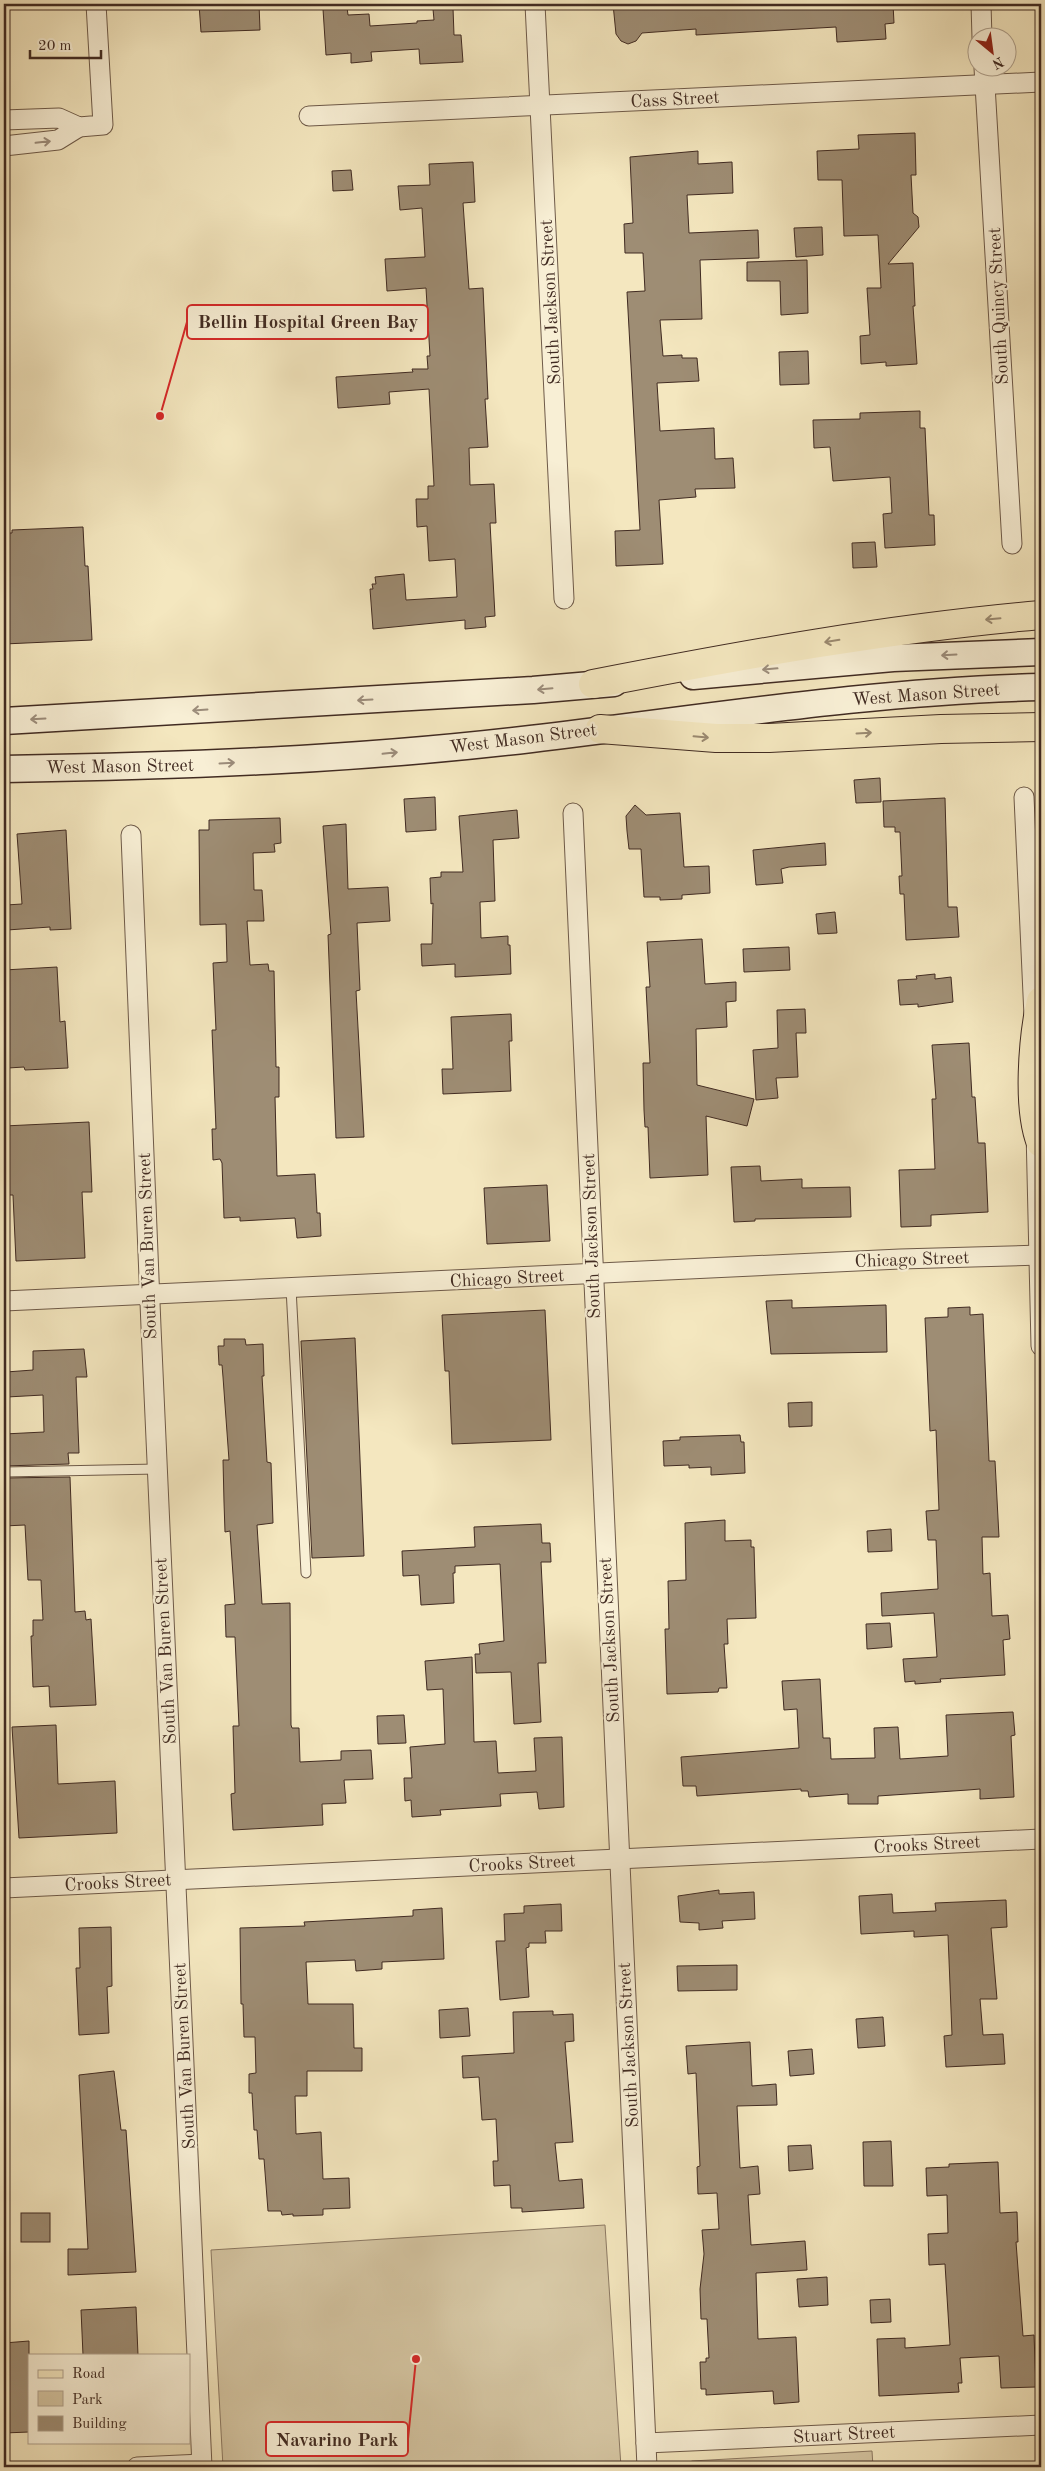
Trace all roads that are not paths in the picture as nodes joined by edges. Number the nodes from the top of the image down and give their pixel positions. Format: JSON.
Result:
{"nodes":[{"id":1,"x":96,"y":4,"type":"edge"},
{"id":2,"x":535,"y":4,"type":"edge"},
{"id":3,"x":981,"y":4,"type":"edge"},
{"id":4,"x":982,"y":28,"type":"edge"},
{"id":5,"x":968,"y":77,"type":"edge"},
{"id":6,"x":984,"y":78,"type":"edge"},
{"id":7,"x":1003,"y":78,"type":"edge"},
{"id":8,"x":1041,"y":82,"type":"edge"},
{"id":9,"x":540,"y":105,"type":"junction"},
{"id":10,"x":309,"y":116,"type":"dead end"},
{"id":11,"x":4,"y":120,"type":"edge"},
{"id":12,"x":79,"y":127,"type":"junction"},
{"id":13,"x":4,"y":146,"type":"edge"},
{"id":14,"x":1012,"y":544,"type":"dead end"},
{"id":15,"x":564,"y":599,"type":"dead end"},
{"id":16,"x":1041,"y":615,"type":"edge"},
{"id":17,"x":1041,"y":652,"type":"edge"},
{"id":18,"x":593,"y":684,"type":"junction"},
{"id":19,"x":1041,"y":687,"type":"edge"},
{"id":20,"x":4,"y":721,"type":"edge"},
{"id":21,"x":1041,"y":727,"type":"edge"},
{"id":22,"x":600,"y":729,"type":"junction"},
{"id":23,"x":4,"y":769,"type":"edge"},
{"id":24,"x":1024,"y":798,"type":"dead end"},
{"id":25,"x":573,"y":813,"type":"dead end"},
{"id":26,"x":131,"y":835,"type":"dead end"},
{"id":27,"x":1041,"y":1001,"type":"edge"},
{"id":28,"x":1036,"y":1046,"type":"edge"},
{"id":29,"x":1038,"y":1134,"type":"edge"},
{"id":30,"x":1041,"y":1255,"type":"edge"},
{"id":31,"x":593,"y":1274,"type":"junction"},
{"id":32,"x":291,"y":1288,"type":"junction"},
{"id":33,"x":149,"y":1295,"type":"junction"},
{"id":34,"x":4,"y":1302,"type":"edge"},
{"id":35,"x":1041,"y":1346,"type":"edge"},
{"id":36,"x":157,"y":1469,"type":"junction"},
{"id":37,"x":4,"y":1472,"type":"edge"},
{"id":38,"x":306,"y":1574,"type":"dead end"},
{"id":39,"x":1041,"y":1839,"type":"edge"},
{"id":40,"x":619,"y":1858,"type":"junction"},
{"id":41,"x":176,"y":1880,"type":"junction"},
{"id":42,"x":4,"y":1888,"type":"edge"},
{"id":43,"x":1041,"y":2425,"type":"edge"},
{"id":44,"x":646,"y":2444,"type":"junction"},
{"id":45,"x":202,"y":2466,"type":"edge"},
{"id":46,"x":137,"y":2467,"type":"edge"},
{"id":47,"x":647,"y":2467,"type":"edge"}],
"edges":[{"from":1,"to":12,"type":"street"},
{"from":2,"to":9,"type":"street","name":"South Jackson Street"},
{"from":3,"to":4,"type":"street"},
{"from":5,"to":9,"type":"street","name":"Cass Street"},
{"from":6,"to":14,"type":"street","name":"South Quincy Street"},
{"from":7,"to":8,"type":"street","name":"Cass Street"},
{"from":9,"to":10,"type":"street","name":"Cass Street"},
{"from":9,"to":15,"type":"street","name":"South Jackson Street"},
{"from":11,"to":12,"type":"street"},
{"from":13,"to":12,"type":"street","one_way":true},
{"from":16,"to":18,"type":"main road","one_way":true},
{"from":17,"to":18,"type":"main road","name":"West Mason Street","one_way":true},
{"from":18,"to":20,"type":"main road","name":"West Mason Street","one_way":true},
{"from":19,"to":22,"type":"main road","name":"West Mason Street"},
{"from":22,"to":21,"type":"main road","one_way":true},
{"from":23,"to":22,"type":"main road","name":"West Mason Street","one_way":true},
{"from":24,"to":28,"type":"street"},
{"from":25,"to":31,"type":"street","name":"South Jackson Street"},
{"from":26,"to":33,"type":"street","name":"South Van Buren Street"},
{"from":27,"to":28,"type":"main road"},
{"from":28,"to":29,"type":"main road"},
{"from":29,"to":30,"type":"street"},
{"from":30,"to":31,"type":"street","name":"Chicago Street"},
{"from":30,"to":35,"type":"street"},
{"from":31,"to":32,"type":"street","name":"Chicago Street"},
{"from":31,"to":40,"type":"street","name":"South Jackson Street"},
{"from":32,"to":33,"type":"street","name":"Chicago Street"},
{"from":32,"to":38,"type":"lane"},
{"from":33,"to":34,"type":"street","name":"Chicago Street"},
{"from":33,"to":36,"type":"street","name":"South Van Buren Street"},
{"from":36,"to":37,"type":"lane"},
{"from":36,"to":41,"type":"street","name":"South Van Buren Street"},
{"from":39,"to":40,"type":"street","name":"Crooks Street"},
{"from":40,"to":41,"type":"street","name":"Crooks Street"},
{"from":40,"to":44,"type":"street","name":"South Jackson Street"},
{"from":41,"to":42,"type":"street","name":"Crooks Street"},
{"from":41,"to":45,"type":"street","name":"South Van Buren Street"},
{"from":43,"to":44,"type":"street","name":"Stuart Street"},
{"from":44,"to":47,"type":"street","name":"South Jackson Street"},
{"from":45,"to":46,"type":"street"}]}
